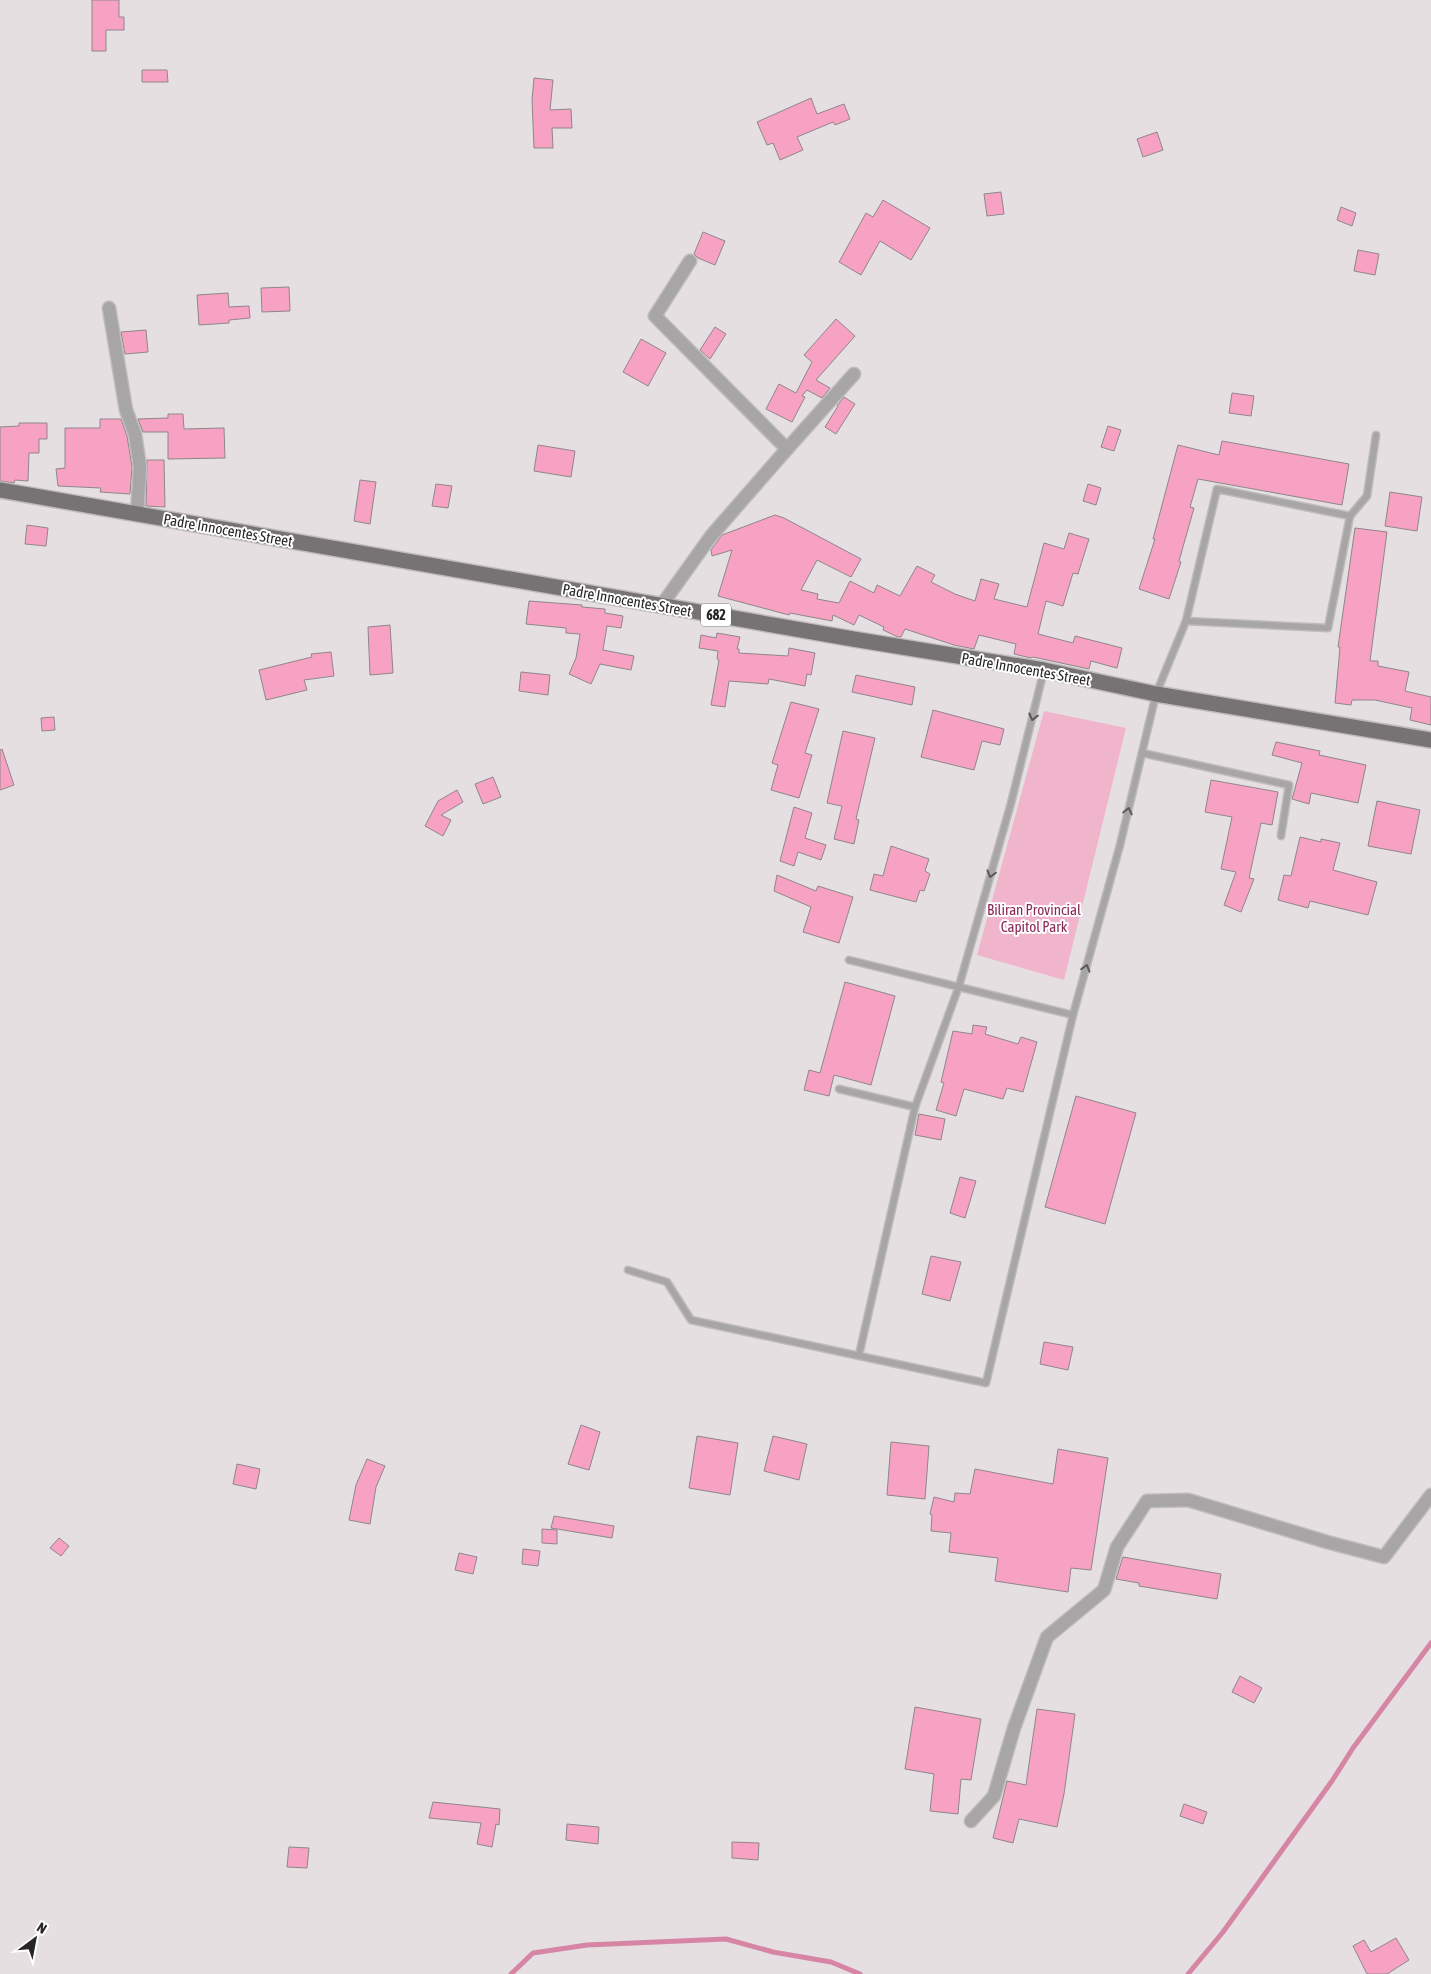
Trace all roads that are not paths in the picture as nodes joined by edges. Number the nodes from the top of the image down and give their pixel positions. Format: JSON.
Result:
{"nodes":[{"id":1,"x":690,"y":260,"type":"dead end"},
{"id":2,"x":109,"y":308,"type":"dead end"},
{"id":3,"x":854,"y":374,"type":"dead end"},
{"id":4,"x":1376,"y":435,"type":"dead end"},
{"id":5,"x":787,"y":449,"type":"junction"},
{"id":6,"x":0,"y":490,"type":"edge"},
{"id":7,"x":137,"y":514,"type":"junction"},
{"id":8,"x":1350,"y":516,"type":"junction"},
{"id":9,"x":661,"y":606,"type":"junction"},
{"id":10,"x":1186,"y":621,"type":"junction"},
{"id":11,"x":1044,"y":670,"type":"junction"},
{"id":12,"x":1156,"y":694,"type":"junction"},
{"id":13,"x":1431,"y":740,"type":"edge"},
{"id":14,"x":1142,"y":753,"type":"junction"},
{"id":15,"x":1281,"y":836,"type":"dead end"},
{"id":16,"x":849,"y":960,"type":"dead end"},
{"id":17,"x":959,"y":986,"type":"junction"},
{"id":18,"x":1073,"y":1015,"type":"junction"},
{"id":19,"x":839,"y":1089,"type":"dead end"},
{"id":20,"x":915,"y":1108,"type":"junction"},
{"id":21,"x":628,"y":1270,"type":"dead end"},
{"id":22,"x":859,"y":1355,"type":"junction"},
{"id":23,"x":1431,"y":1495,"type":"edge"},
{"id":24,"x":971,"y":1821,"type":"dead end"}],
"edges":[{"from":1,"to":5,"type":"street"},
{"from":2,"to":7,"type":"street"},
{"from":3,"to":5,"type":"street"},
{"from":4,"to":8,"type":"lane"},
{"from":5,"to":9,"type":"street"},
{"from":6,"to":7,"type":"main road","name":"Padre Innocentes Street","number":"682"},
{"from":7,"to":9,"type":"main road","name":"Padre Innocentes Street","number":"682"},
{"from":8,"to":10,"type":"lane"},
{"from":8,"to":10,"type":"lane"},
{"from":9,"to":11,"type":"main road","name":"Padre Innocentes Street","number":"682"},
{"from":10,"to":12,"type":"lane"},
{"from":11,"to":12,"type":"main road","name":"Padre Innocentes Street","number":"682"},
{"from":11,"to":17,"type":"lane","one_way":true},
{"from":12,"to":13,"type":"main road","name":"Padre Innocentes Street","number":"682"},
{"from":12,"to":14,"type":"lane"},
{"from":14,"to":15,"type":"lane"},
{"from":18,"to":14,"type":"lane","one_way":true},
{"from":16,"to":17,"type":"lane"},
{"from":17,"to":18,"type":"lane"},
{"from":17,"to":20,"type":"lane"},
{"from":18,"to":22,"type":"lane"},
{"from":19,"to":20,"type":"lane"},
{"from":20,"to":22,"type":"lane"},
{"from":21,"to":22,"type":"lane"},
{"from":23,"to":24,"type":"street"}]}
